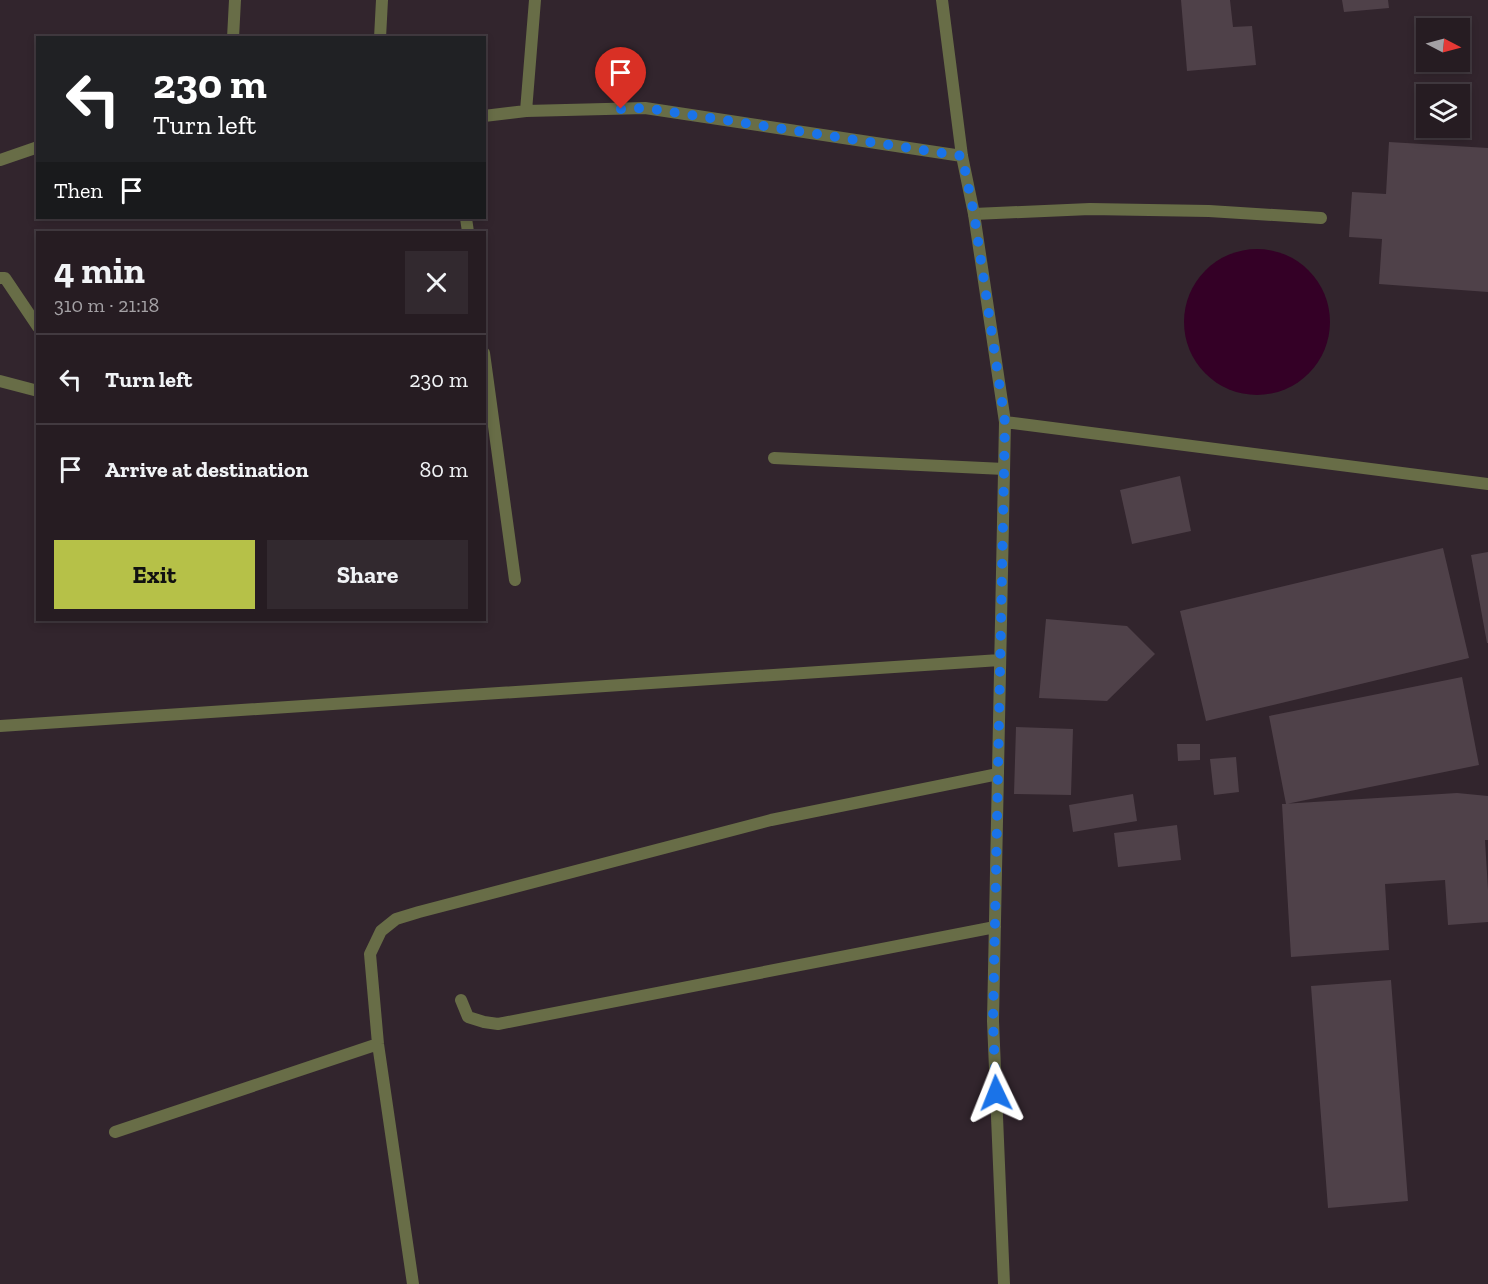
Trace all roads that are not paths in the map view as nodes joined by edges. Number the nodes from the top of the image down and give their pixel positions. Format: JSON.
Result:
{"nodes":[{"id":1,"x":235,"y":0,"type":"edge"},
{"id":2,"x":382,"y":0,"type":"edge"},
{"id":3,"x":535,"y":0,"type":"edge"},
{"id":4,"x":942,"y":0,"type":"edge"},
{"id":5,"x":233,"y":36,"type":"edge"},
{"id":6,"x":380,"y":36,"type":"edge"},
{"id":7,"x":526,"y":111,"type":"junction"},
{"id":8,"x":486,"y":116,"type":"edge"},
{"id":9,"x":36,"y":148,"type":"edge"},
{"id":10,"x":962,"y":156,"type":"junction"},
{"id":11,"x":0,"y":160,"type":"edge"},
{"id":12,"x":974,"y":214,"type":"junction"},
{"id":13,"x":1321,"y":218,"type":"dead end"},
{"id":14,"x":0,"y":278,"type":"edge"},
{"id":15,"x":36,"y":324,"type":"edge"},
{"id":16,"x":486,"y":368,"type":"edge"},
{"id":17,"x":0,"y":381,"type":"edge"},
{"id":18,"x":36,"y":390,"type":"edge"},
{"id":19,"x":1005,"y":422,"type":"junction"},
{"id":20,"x":774,"y":458,"type":"dead end"},
{"id":21,"x":1004,"y":469,"type":"junction"},
{"id":22,"x":1488,"y":484,"type":"edge"},
{"id":23,"x":515,"y":580,"type":"dead end"},
{"id":24,"x":1000,"y":660,"type":"junction"},
{"id":25,"x":0,"y":726,"type":"edge"},
{"id":26,"x":998,"y":774,"type":"junction"},
{"id":27,"x":995,"y":927,"type":"junction"},
{"id":28,"x":461,"y":1000,"type":"dead end"},
{"id":29,"x":378,"y":1044,"type":"junction"},
{"id":30,"x":115,"y":1132,"type":"dead end"},
{"id":31,"x":413,"y":1284,"type":"edge"},
{"id":32,"x":1004,"y":1284,"type":"edge"}],
"edges":[{"from":1,"to":5,"type":"street"},
{"from":2,"to":6,"type":"street"},
{"from":3,"to":7,"type":"street"},
{"from":4,"to":10,"type":"street"},
{"from":7,"to":8,"type":"street"},
{"from":7,"to":10,"type":"street"},
{"from":9,"to":11,"type":"street"},
{"from":10,"to":12,"type":"street"},
{"from":12,"to":13,"type":"street"},
{"from":12,"to":19,"type":"street"},
{"from":14,"to":15,"type":"street"},
{"from":16,"to":23,"type":"street"},
{"from":17,"to":18,"type":"street"},
{"from":19,"to":21,"type":"street"},
{"from":19,"to":22,"type":"street"},
{"from":20,"to":21,"type":"street"},
{"from":21,"to":24,"type":"street"},
{"from":24,"to":25,"type":"street"},
{"from":24,"to":26,"type":"street"},
{"from":26,"to":27,"type":"street"},
{"from":26,"to":29,"type":"street"},
{"from":27,"to":28,"type":"street"},
{"from":27,"to":32,"type":"street"},
{"from":29,"to":30,"type":"street"},
{"from":29,"to":31,"type":"street"}]}
